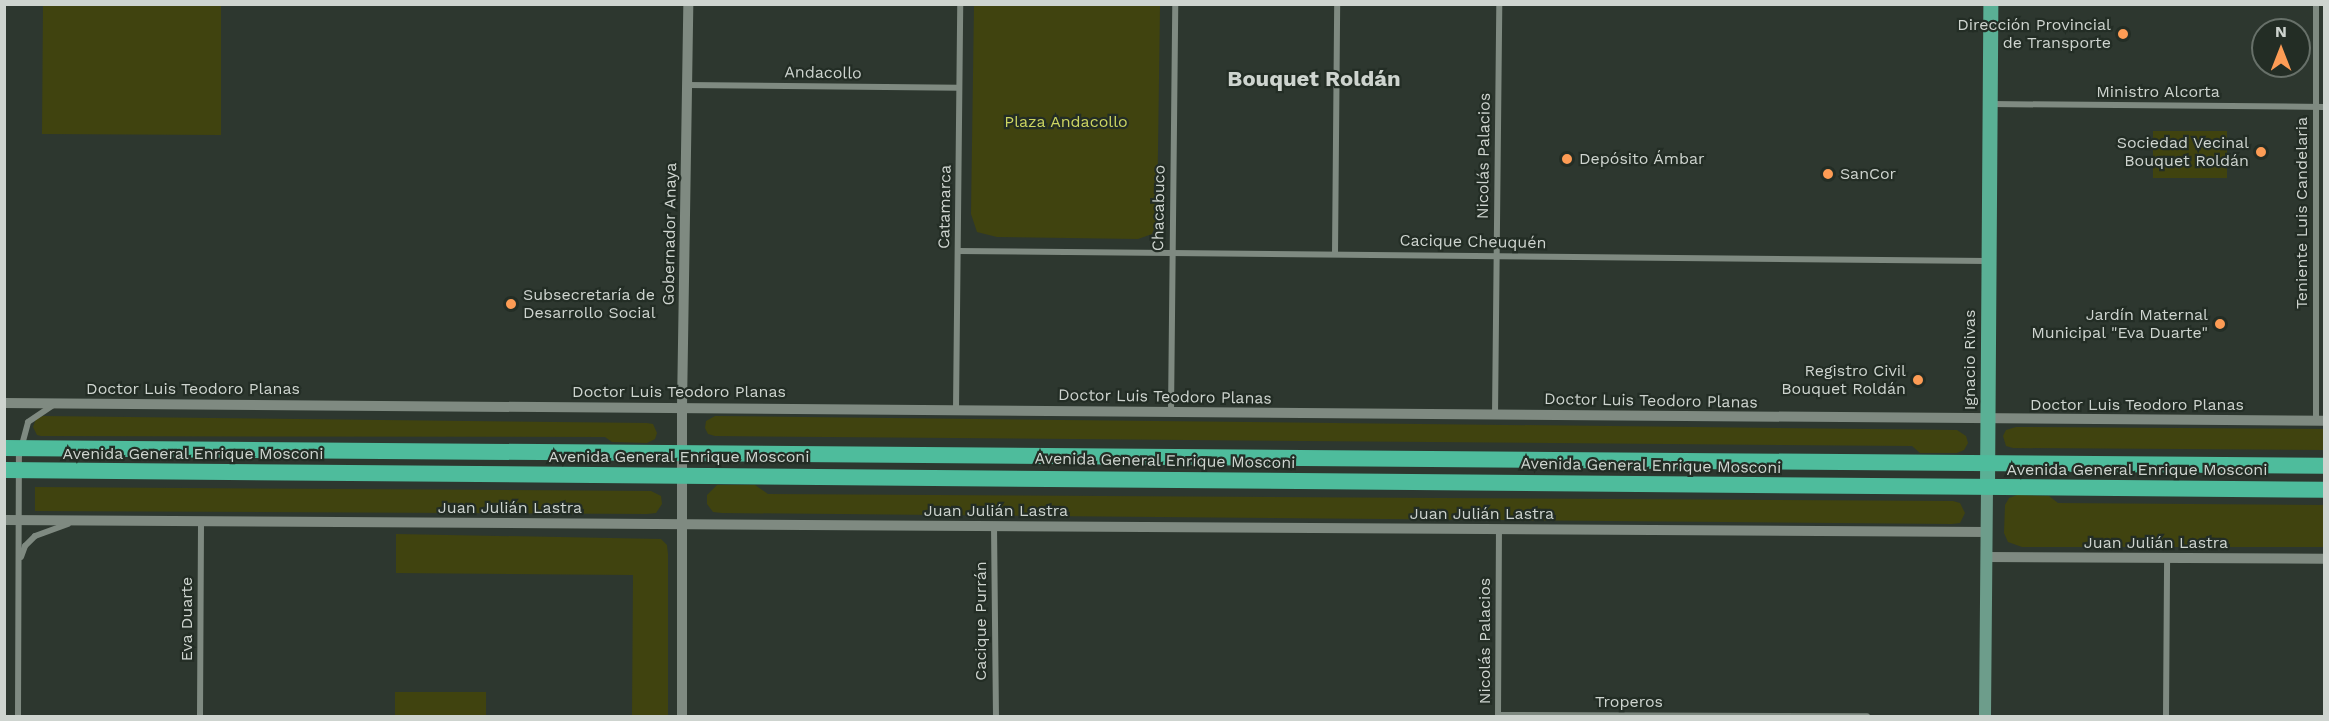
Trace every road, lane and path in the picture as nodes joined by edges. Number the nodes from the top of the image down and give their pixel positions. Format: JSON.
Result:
{"nodes":[{"id":1,"x":688,"y":4,"type":"edge"},
{"id":2,"x":960,"y":4,"type":"edge"},
{"id":3,"x":1175,"y":4,"type":"edge"},
{"id":4,"x":1337,"y":4,"type":"edge"},
{"id":5,"x":1499,"y":4,"type":"edge"},
{"id":6,"x":1990,"y":4,"type":"edge"},
{"id":7,"x":2316,"y":4,"type":"edge"},
{"id":8,"x":687,"y":85,"type":"junction"},
{"id":9,"x":959,"y":88,"type":"junction"},
{"id":10,"x":1991,"y":104,"type":"junction"},
{"id":11,"x":2316,"y":107,"type":"junction"},
{"id":12,"x":2325,"y":107,"type":"edge"},
{"id":13,"x":958,"y":250,"type":"junction"},
{"id":14,"x":1172,"y":253,"type":"junction"},
{"id":15,"x":1335,"y":254,"type":"junction"},
{"id":16,"x":1497,"y":256,"type":"junction"},
{"id":17,"x":1989,"y":261,"type":"junction"},
{"id":18,"x":4,"y":403,"type":"edge"},
{"id":19,"x":57,"y":403,"type":"junction"},
{"id":20,"x":682,"y":407,"type":"junction"},
{"id":21,"x":956,"y":410,"type":"junction"},
{"id":22,"x":1171,"y":412,"type":"junction"},
{"id":23,"x":1495,"y":415,"type":"junction"},
{"id":24,"x":1988,"y":420,"type":"junction"},
{"id":25,"x":2320,"y":422,"type":"edge"},
{"id":26,"x":12,"y":448,"type":"edge"},
{"id":27,"x":683,"y":453,"type":"junction"},
{"id":28,"x":1987,"y":463,"type":"junction"},
{"id":29,"x":2325,"y":466,"type":"edge"},
{"id":30,"x":11,"y":470,"type":"edge"},
{"id":31,"x":683,"y":475,"type":"junction"},
{"id":32,"x":1987,"y":487,"type":"junction"},
{"id":33,"x":2325,"y":490,"type":"edge"},
{"id":34,"x":4,"y":520,"type":"edge"},
{"id":35,"x":18,"y":520,"type":"junction"},
{"id":36,"x":79,"y":521,"type":"junction"},
{"id":37,"x":201,"y":521,"type":"junction"},
{"id":38,"x":684,"y":524,"type":"junction"},
{"id":39,"x":994,"y":526,"type":"junction"},
{"id":40,"x":1499,"y":529,"type":"junction"},
{"id":41,"x":1987,"y":532,"type":"junction"},
{"id":42,"x":1986,"y":557,"type":"junction"},
{"id":43,"x":2167,"y":558,"type":"junction"},
{"id":44,"x":2325,"y":559,"type":"edge"},
{"id":45,"x":18,"y":572,"type":"junction"},
{"id":46,"x":1498,"y":716,"type":"edge"},
{"id":47,"x":18,"y":717,"type":"edge"},
{"id":48,"x":200,"y":717,"type":"edge"},
{"id":49,"x":682,"y":717,"type":"edge"},
{"id":50,"x":996,"y":717,"type":"edge"},
{"id":51,"x":1868,"y":717,"type":"edge"},
{"id":52,"x":1985,"y":717,"type":"edge"},
{"id":53,"x":2166,"y":717,"type":"edge"}],
"edges":[{"from":1,"to":8,"type":"street","name":"Gobernador Anaya"},
{"from":2,"to":9,"type":"street","name":"Catamarca"},
{"from":3,"to":14,"type":"street","name":"Chacabuco"},
{"from":4,"to":15,"type":"street"},
{"from":5,"to":16,"type":"street","name":"Nicolás Palacios"},
{"from":6,"to":10,"type":"main road","name":"Ignacio Rivas"},
{"from":7,"to":11,"type":"street","name":"Teniente Luis Candelaria"},
{"from":8,"to":9,"type":"street","name":"Andacollo"},
{"from":8,"to":20,"type":"street","name":"Gobernador Anaya"},
{"from":9,"to":13,"type":"street","name":"Catamarca"},
{"from":10,"to":11,"type":"street","name":"Ministro Alcorta"},
{"from":10,"to":17,"type":"main road","name":"Ignacio Rivas"},
{"from":11,"to":12,"type":"street","name":"Ministro Alcorta"},
{"from":11,"to":25,"type":"street","name":"Teniente Luis Candelaria"},
{"from":13,"to":14,"type":"street","name":"Cacique Cheuquén"},
{"from":13,"to":21,"type":"street","name":"Catamarca"},
{"from":14,"to":15,"type":"street","name":"Cacique Cheuquén"},
{"from":14,"to":22,"type":"street","name":"Chacabuco"},
{"from":15,"to":16,"type":"street","name":"Cacique Cheuquén"},
{"from":16,"to":17,"type":"street","name":"Cacique Cheuquén"},
{"from":16,"to":23,"type":"street","name":"Nicolás Palacios"},
{"from":17,"to":24,"type":"main road","name":"Ignacio Rivas"},
{"from":18,"to":19,"type":"street","name":"Doctor Luis Teodoro Planas"},
{"from":19,"to":20,"type":"street","name":"Doctor Luis Teodoro Planas"},
{"from":19,"to":26,"type":"street"},
{"from":20,"to":21,"type":"street","name":"Doctor Luis Teodoro Planas"},
{"from":20,"to":27,"type":"street","name":"Gobernador Anaya"},
{"from":21,"to":22,"type":"street","name":"Doctor Luis Teodoro Planas"},
{"from":22,"to":23,"type":"street","name":"Doctor Luis Teodoro Planas"},
{"from":23,"to":24,"type":"street","name":"Doctor Luis Teodoro Planas"},
{"from":24,"to":25,"type":"street","name":"Doctor Luis Teodoro Planas"},
{"from":24,"to":28,"type":"main road","name":"Ignacio Rivas"},
{"from":26,"to":27,"type":"highway","name":"Avenida General Enrique Mosconi"},
{"from":26,"to":30,"type":"street"},
{"from":27,"to":28,"type":"highway","name":"Avenida General Enrique Mosconi"},
{"from":27,"to":31,"type":"street","name":"Gobernador Anaya"},
{"from":28,"to":29,"type":"highway","name":"Avenida General Enrique Mosconi"},
{"from":28,"to":32,"type":"main road","name":"Ignacio Rivas"},
{"from":30,"to":31,"type":"highway","name":"Avenida General Enrique Mosconi"},
{"from":30,"to":35,"type":"street"},
{"from":31,"to":32,"type":"highway","name":"Avenida General Enrique Mosconi"},
{"from":31,"to":38,"type":"street","name":"Gobernador Anaya"},
{"from":32,"to":33,"type":"highway","name":"Avenida General Enrique Mosconi"},
{"from":32,"to":41,"type":"main road","name":"Ignacio Rivas"},
{"from":34,"to":35,"type":"street","name":"Juan Julián Lastra"},
{"from":35,"to":36,"type":"street","name":"Juan Julián Lastra"},
{"from":35,"to":45,"type":"street"},
{"from":36,"to":37,"type":"street","name":"Juan Julián Lastra"},
{"from":36,"to":45,"type":"street"},
{"from":37,"to":38,"type":"street","name":"Juan Julián Lastra"},
{"from":37,"to":48,"type":"street","name":"Eva Duarte"},
{"from":38,"to":39,"type":"street","name":"Juan Julián Lastra"},
{"from":38,"to":49,"type":"street","name":"Gobernador Anaya"},
{"from":39,"to":40,"type":"street","name":"Juan Julián Lastra"},
{"from":39,"to":50,"type":"street","name":"Cacique Purrán"},
{"from":40,"to":41,"type":"street","name":"Juan Julián Lastra"},
{"from":40,"to":46,"type":"street","name":"Nicolás Palacios"},
{"from":41,"to":42,"type":"main road","name":"Ignacio Rivas"},
{"from":42,"to":43,"type":"street","name":"Juan Julián Lastra"},
{"from":42,"to":52,"type":"main road","name":"Ignacio Rivas"},
{"from":43,"to":44,"type":"street","name":"Juan Julián Lastra"},
{"from":43,"to":53,"type":"street"},
{"from":45,"to":47,"type":"street"},
{"from":46,"to":51,"type":"street","name":"Troperos"}]}
